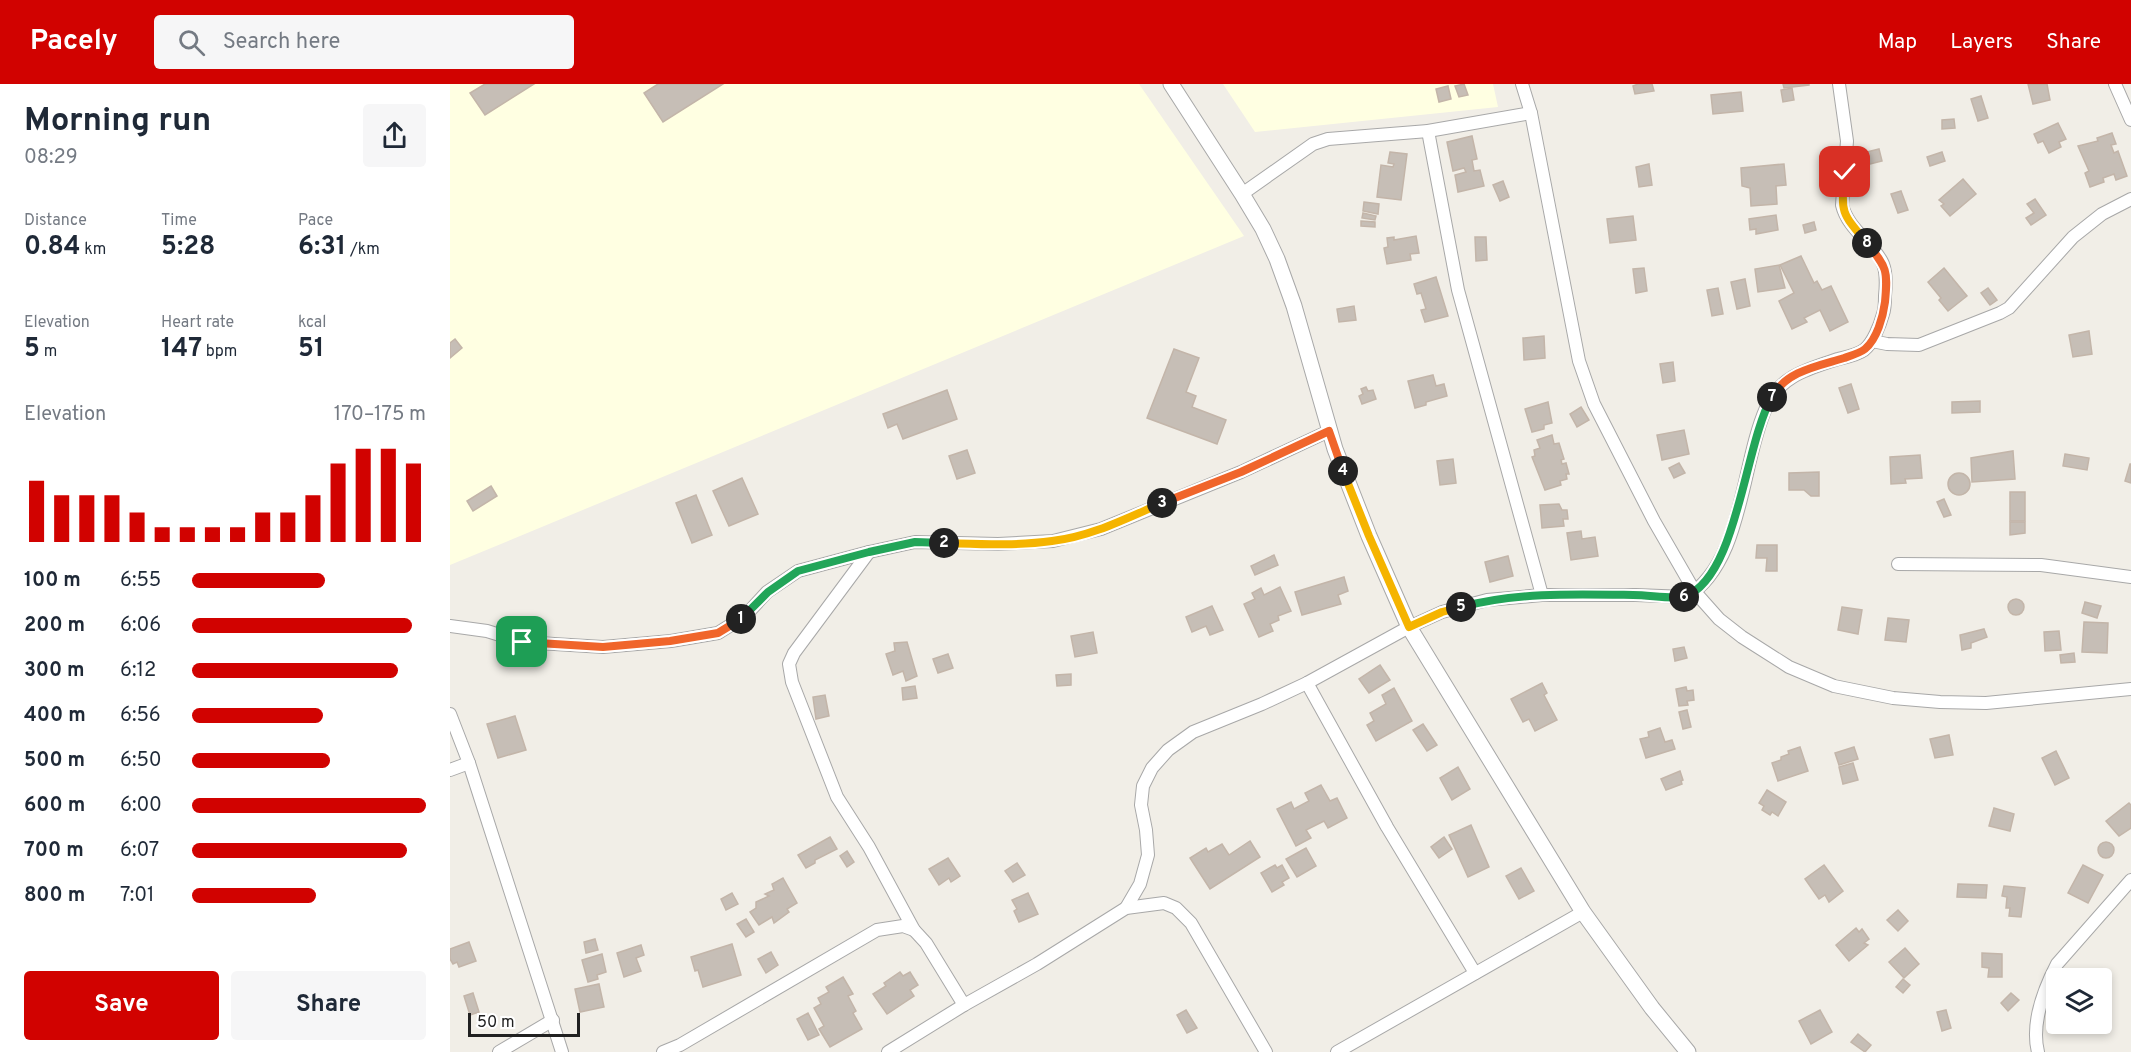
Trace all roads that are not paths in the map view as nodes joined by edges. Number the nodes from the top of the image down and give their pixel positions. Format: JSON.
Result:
{"nodes":[{"id":1,"x":1171,"y":84,"type":"edge"},
{"id":2,"x":1522,"y":84,"type":"edge"},
{"id":3,"x":1839,"y":84,"type":"edge"},
{"id":4,"x":2115,"y":84,"type":"edge"},
{"id":5,"x":1531,"y":113,"type":"junction"},
{"id":6,"x":2131,"y":120,"type":"edge"},
{"id":7,"x":1428,"y":131,"type":"junction"},
{"id":8,"x":1242,"y":194,"type":"junction"},
{"id":9,"x":2131,"y":199,"type":"edge"},
{"id":10,"x":1872,"y":341,"type":"junction"},
{"id":11,"x":1329,"y":431,"type":"junction"},
{"id":12,"x":869,"y":552,"type":"junction"},
{"id":13,"x":1898,"y":564,"type":"dead end"},
{"id":14,"x":2131,"y":577,"type":"edge"},
{"id":15,"x":1695,"y":592,"type":"junction"},
{"id":16,"x":1542,"y":596,"type":"junction"},
{"id":17,"x":450,"y":626,"type":"edge"},
{"id":18,"x":1409,"y":627,"type":"junction"},
{"id":19,"x":1306,"y":682,"type":"junction"},
{"id":20,"x":2131,"y":689,"type":"edge"},
{"id":21,"x":450,"y":714,"type":"edge"},
{"id":22,"x":469,"y":763,"type":"junction"},
{"id":23,"x":450,"y":770,"type":"edge"},
{"id":24,"x":2131,"y":880,"type":"edge"},
{"id":25,"x":1126,"y":908,"type":"junction"},
{"id":26,"x":1583,"y":912,"type":"junction"},
{"id":27,"x":914,"y":930,"type":"junction"},
{"id":28,"x":1475,"y":973,"type":"junction"},
{"id":29,"x":964,"y":1005,"type":"junction"},
{"id":30,"x":553,"y":1020,"type":"junction"},
{"id":31,"x":682,"y":1049,"type":"edge"},
{"id":32,"x":499,"y":1052,"type":"edge"},
{"id":33,"x":562,"y":1052,"type":"edge"},
{"id":34,"x":663,"y":1052,"type":"edge"},
{"id":35,"x":888,"y":1052,"type":"edge"},
{"id":36,"x":1266,"y":1052,"type":"edge"},
{"id":37,"x":1338,"y":1052,"type":"edge"},
{"id":38,"x":1688,"y":1052,"type":"edge"},
{"id":39,"x":2038,"y":1052,"type":"edge"}],
"edges":[{"from":1,"to":8,"type":"street"},
{"from":2,"to":5,"type":"street"},
{"from":3,"to":10,"type":"street"},
{"from":4,"to":6,"type":"street"},
{"from":5,"to":7,"type":"street"},
{"from":5,"to":15,"type":"street"},
{"from":7,"to":8,"type":"street"},
{"from":7,"to":16,"type":"street"},
{"from":8,"to":11,"type":"street"},
{"from":9,"to":10,"type":"street"},
{"from":10,"to":15,"type":"street"},
{"from":11,"to":12,"type":"street"},
{"from":11,"to":18,"type":"street"},
{"from":12,"to":17,"type":"street"},
{"from":12,"to":27,"type":"street"},
{"from":13,"to":14,"type":"street"},
{"from":15,"to":16,"type":"street"},
{"from":15,"to":20,"type":"street"},
{"from":16,"to":18,"type":"street"},
{"from":18,"to":19,"type":"street"},
{"from":18,"to":26,"type":"street"},
{"from":19,"to":25,"type":"street"},
{"from":19,"to":28,"type":"street"},
{"from":21,"to":22,"type":"street"},
{"from":22,"to":23,"type":"street"},
{"from":22,"to":30,"type":"street"},
{"from":24,"to":39,"type":"street"},
{"from":25,"to":29,"type":"street"},
{"from":25,"to":36,"type":"street"},
{"from":26,"to":28,"type":"street"},
{"from":26,"to":38,"type":"street"},
{"from":27,"to":29,"type":"street"},
{"from":27,"to":31,"type":"street"},
{"from":28,"to":37,"type":"street"},
{"from":29,"to":35,"type":"street"},
{"from":30,"to":32,"type":"street"},
{"from":30,"to":33,"type":"street"},
{"from":31,"to":34,"type":"street"}]}
